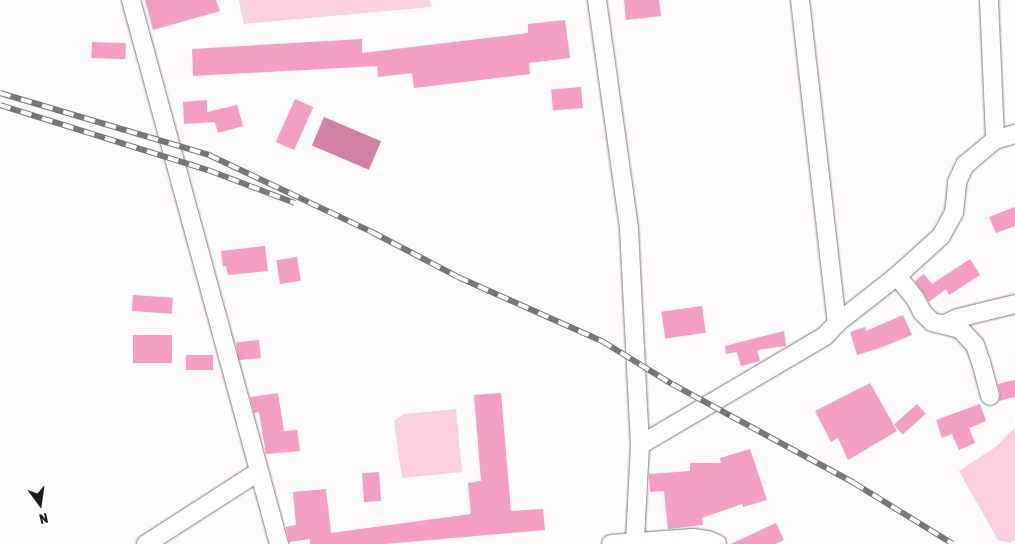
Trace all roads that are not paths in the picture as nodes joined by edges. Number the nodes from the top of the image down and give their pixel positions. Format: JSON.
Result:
{"nodes":[{"id":1,"x":131,"y":0,"type":"edge"},
{"id":2,"x":597,"y":0,"type":"edge"},
{"id":3,"x":800,"y":0,"type":"edge"},
{"id":4,"x":988,"y":0,"type":"edge"},
{"id":5,"x":1015,"y":134,"type":"edge"},
{"id":6,"x":995,"y":140,"type":"junction"},
{"id":7,"x":897,"y":276,"type":"junction"},
{"id":8,"x":1015,"y":304,"type":"edge"},
{"id":9,"x":837,"y":323,"type":"junction"},
{"id":10,"x":945,"y":324,"type":"junction"},
{"id":11,"x":990,"y":396,"type":"dead end"},
{"id":12,"x":640,"y":445,"type":"junction"},
{"id":13,"x":258,"y":472,"type":"junction"},
{"id":14,"x":635,"y":541,"type":"junction"},
{"id":15,"x":146,"y":544,"type":"edge"},
{"id":16,"x":279,"y":544,"type":"edge"},
{"id":17,"x":611,"y":544,"type":"edge"},
{"id":18,"x":717,"y":544,"type":"edge"}],
"edges":[{"from":1,"to":13,"type":"street"},
{"from":2,"to":12,"type":"street"},
{"from":3,"to":9,"type":"street"},
{"from":4,"to":6,"type":"street"},
{"from":5,"to":6,"type":"street"},
{"from":6,"to":7,"type":"street"},
{"from":7,"to":9,"type":"street"},
{"from":7,"to":10,"type":"street"},
{"from":8,"to":10,"type":"street"},
{"from":9,"to":12,"type":"street"},
{"from":10,"to":11,"type":"street"},
{"from":12,"to":14,"type":"street"},
{"from":13,"to":15,"type":"street"},
{"from":13,"to":16,"type":"street"},
{"from":14,"to":17,"type":"street"},
{"from":14,"to":18,"type":"street"}]}
